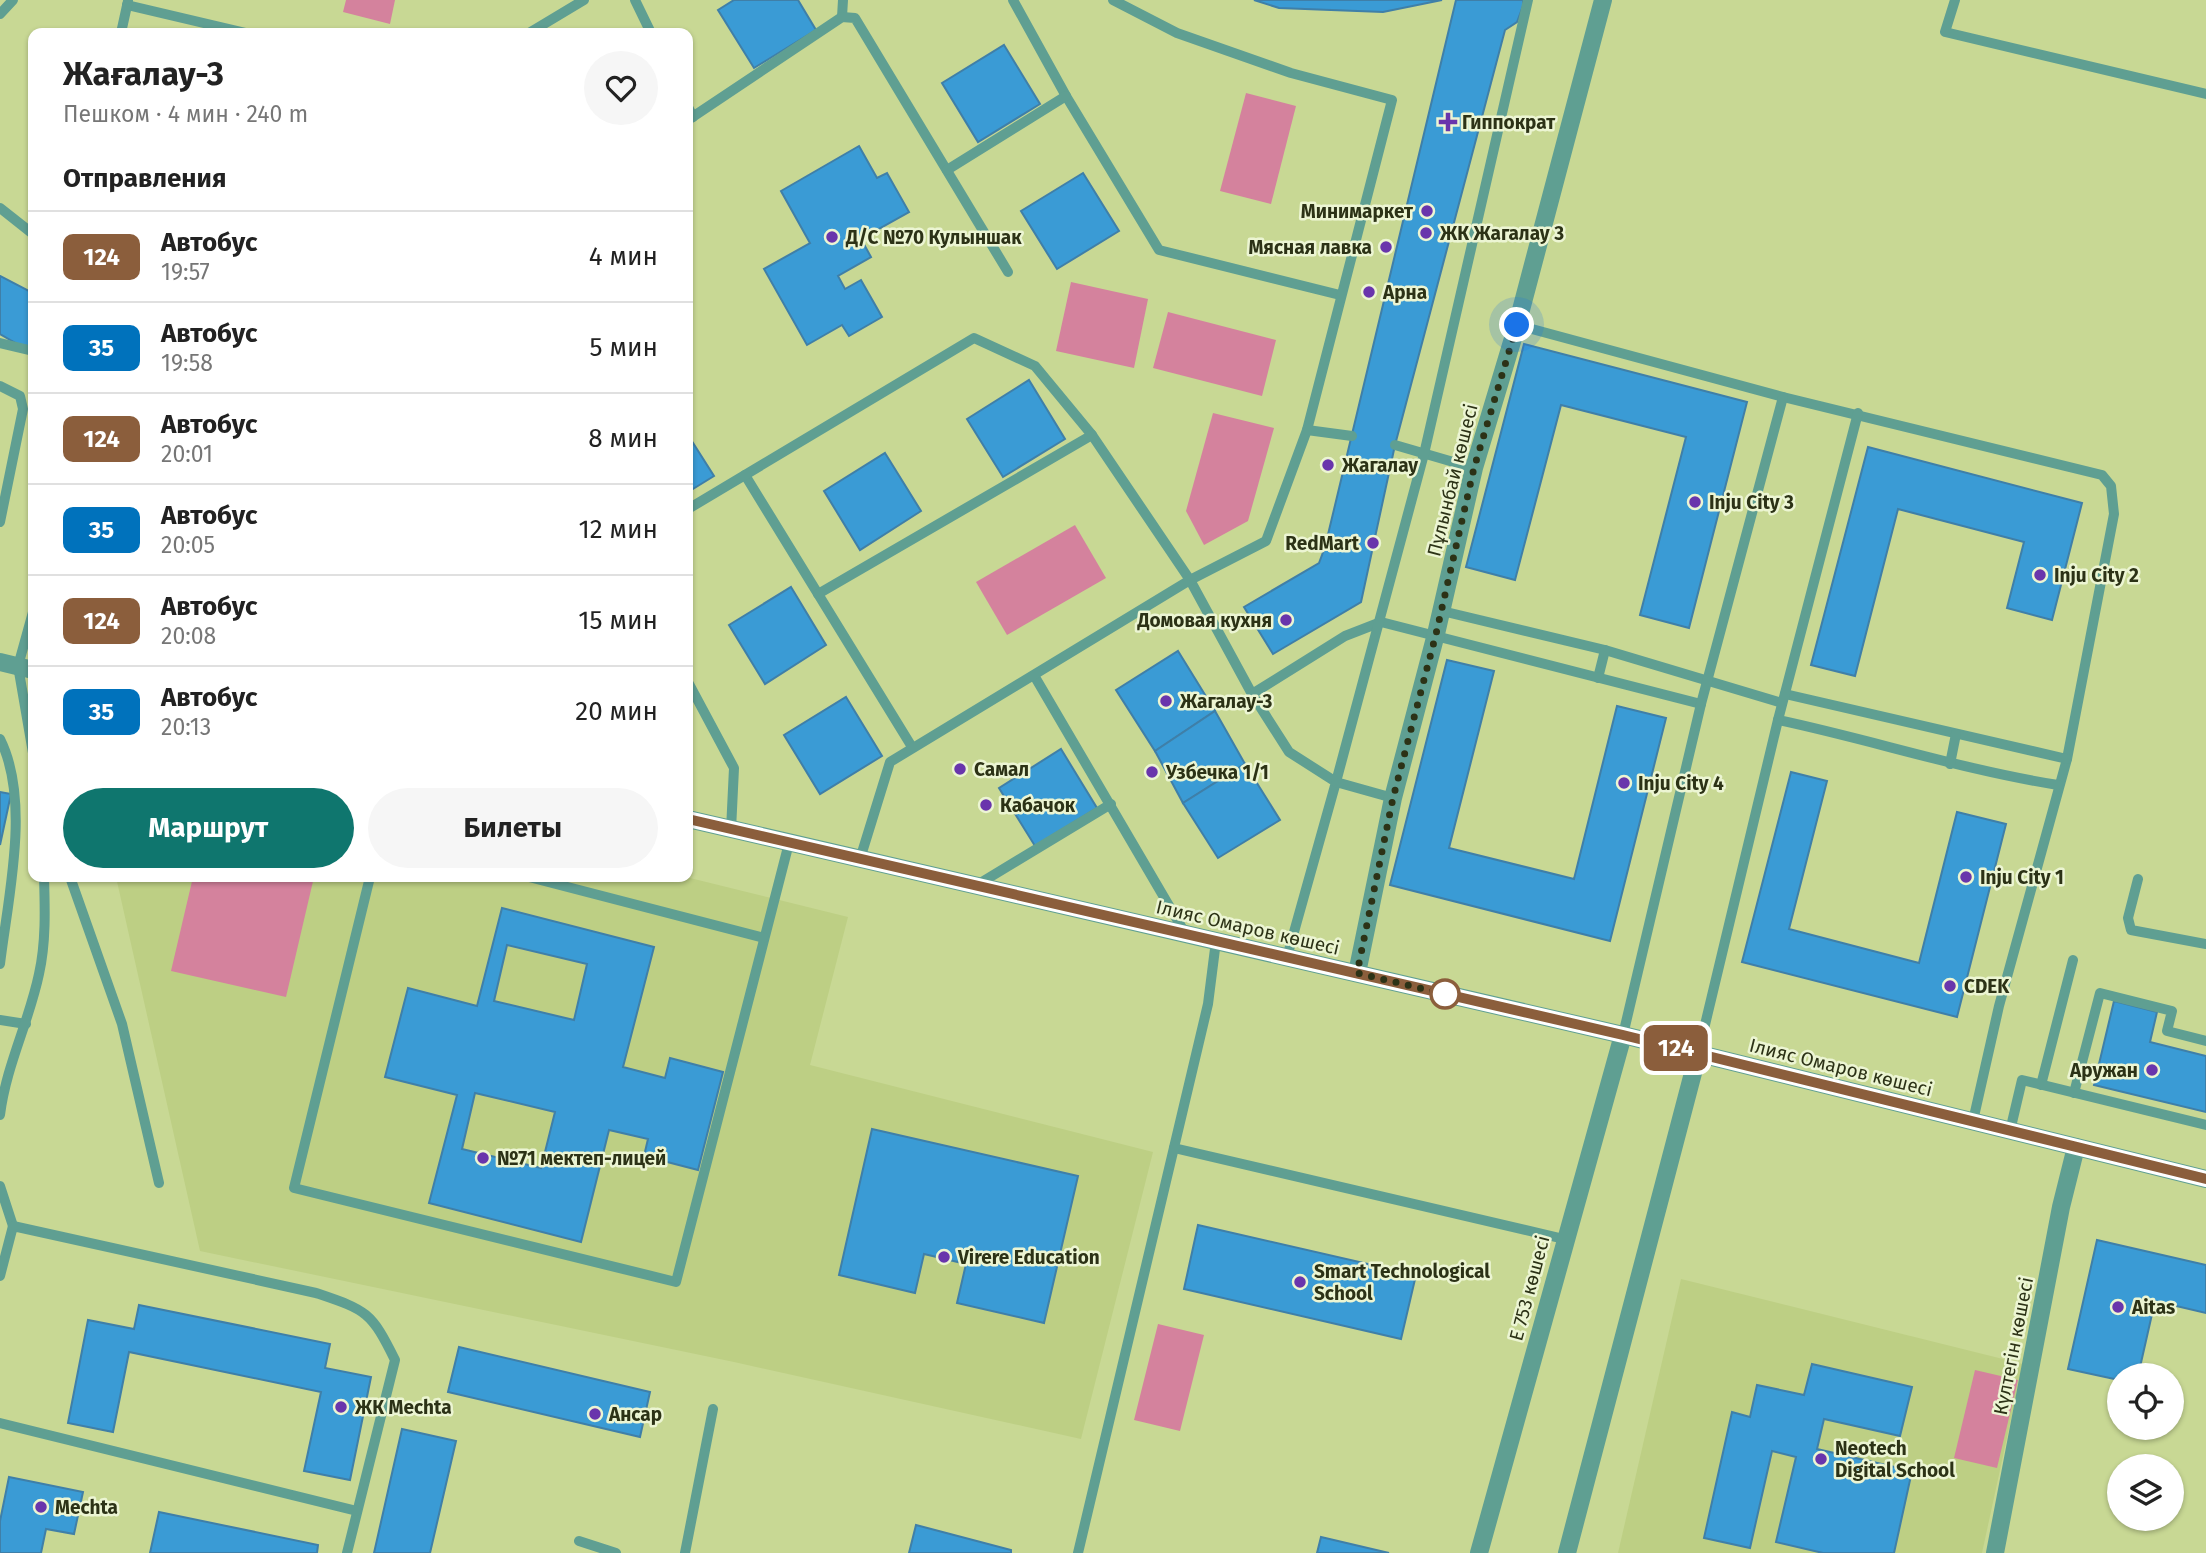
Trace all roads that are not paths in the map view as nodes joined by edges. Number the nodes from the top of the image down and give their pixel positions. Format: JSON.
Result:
{"nodes":[{"id":1,"x":13,"y":0,"type":"edge"},
{"id":2,"x":584,"y":0,"type":"edge"},
{"id":3,"x":635,"y":0,"type":"edge"},
{"id":4,"x":844,"y":0,"type":"edge"},
{"id":5,"x":1013,"y":0,"type":"edge"},
{"id":6,"x":1113,"y":0,"type":"edge"},
{"id":7,"x":1528,"y":0,"type":"edge"},
{"id":8,"x":1604,"y":0,"type":"edge"},
{"id":9,"x":1955,"y":0,"type":"edge"},
{"id":10,"x":128,"y":3,"type":"edge"},
{"id":11,"x":1133,"y":4,"type":"edge"},
{"id":12,"x":0,"y":14,"type":"edge"},
{"id":13,"x":842,"y":16,"type":"junction"},
{"id":14,"x":122,"y":28,"type":"edge"},
{"id":15,"x":226,"y":28,"type":"edge"},
{"id":16,"x":537,"y":28,"type":"edge"},
{"id":17,"x":649,"y":28,"type":"edge"},
{"id":18,"x":2206,"y":94,"type":"edge"},
{"id":19,"x":1066,"y":96,"type":"junction"},
{"id":20,"x":693,"y":112,"type":"edge"},
{"id":21,"x":947,"y":170,"type":"junction"},
{"id":22,"x":0,"y":208,"type":"edge"},
{"id":23,"x":28,"y":230,"type":"edge"},
{"id":24,"x":1008,"y":272,"type":"dead end"},
{"id":25,"x":1340,"y":295,"type":"junction"},
{"id":26,"x":1517,"y":325,"type":"junction"},
{"id":27,"x":0,"y":342,"type":"edge"},
{"id":28,"x":28,"y":350,"type":"edge"},
{"id":29,"x":0,"y":386,"type":"edge"},
{"id":30,"x":1783,"y":397,"type":"junction"},
{"id":31,"x":1858,"y":413,"type":"junction"},
{"id":32,"x":1307,"y":430,"type":"junction"},
{"id":33,"x":1092,"y":435,"type":"junction"},
{"id":34,"x":1352,"y":436,"type":"dead end"},
{"id":35,"x":1395,"y":445,"type":"dead end"},
{"id":36,"x":1424,"y":454,"type":"junction"},
{"id":37,"x":1474,"y":468,"type":"junction"},
{"id":38,"x":745,"y":475,"type":"junction"},
{"id":39,"x":693,"y":506,"type":"edge"},
{"id":40,"x":0,"y":522,"type":"edge"},
{"id":41,"x":1190,"y":580,"type":"junction"},
{"id":42,"x":818,"y":594,"type":"junction"},
{"id":43,"x":1442,"y":611,"type":"junction"},
{"id":44,"x":1381,"y":622,"type":"junction"},
{"id":45,"x":1436,"y":634,"type":"junction"},
{"id":46,"x":1605,"y":650,"type":"junction"},
{"id":47,"x":0,"y":662,"type":"edge"},
{"id":48,"x":26,"y":668,"type":"edge"},
{"id":49,"x":1035,"y":677,"type":"junction"},
{"id":50,"x":1598,"y":678,"type":"junction"},
{"id":51,"x":1707,"y":680,"type":"junction"},
{"id":52,"x":693,"y":691,"type":"edge"},
{"id":53,"x":28,"y":692,"type":"edge"},
{"id":54,"x":1252,"y":694,"type":"junction"},
{"id":55,"x":1784,"y":699,"type":"junction"},
{"id":56,"x":1700,"y":704,"type":"junction"},
{"id":57,"x":1778,"y":720,"type":"junction"},
{"id":58,"x":1955,"y":734,"type":"junction"},
{"id":59,"x":0,"y":739,"type":"edge"},
{"id":60,"x":912,"y":747,"type":"junction"},
{"id":61,"x":2067,"y":759,"type":"junction"},
{"id":62,"x":1950,"y":764,"type":"junction"},
{"id":63,"x":1336,"y":782,"type":"junction"},
{"id":64,"x":2058,"y":785,"type":"junction"},
{"id":65,"x":1393,"y":798,"type":"junction"},
{"id":66,"x":1111,"y":804,"type":"junction"},
{"id":67,"x":693,"y":820,"type":"edge"},
{"id":68,"x":731,"y":830,"type":"junction"},
{"id":69,"x":789,"y":842,"type":"junction"},
{"id":70,"x":860,"y":859,"type":"junction"},
{"id":71,"x":2138,"y":879,"type":"dead end"},
{"id":72,"x":44,"y":882,"type":"edge"},
{"id":73,"x":72,"y":882,"type":"edge"},
{"id":74,"x":369,"y":882,"type":"edge"},
{"id":75,"x":548,"y":882,"type":"edge"},
{"id":76,"x":976,"y":886,"type":"junction"},
{"id":77,"x":1185,"y":933,"type":"junction"},
{"id":78,"x":764,"y":938,"type":"junction"},
{"id":79,"x":1216,"y":941,"type":"junction"},
{"id":80,"x":2206,"y":944,"type":"edge"},
{"id":81,"x":1287,"y":957,"type":"junction"},
{"id":82,"x":2073,"y":960,"type":"dead end"},
{"id":83,"x":0,"y":964,"type":"edge"},
{"id":84,"x":1357,"y":973,"type":"junction"},
{"id":85,"x":0,"y":1020,"type":"edge"},
{"id":86,"x":26,"y":1024,"type":"junction"},
{"id":87,"x":1623,"y":1035,"type":"junction"},
{"id":88,"x":2206,"y":1041,"type":"edge"},
{"id":89,"x":1698,"y":1054,"type":"junction"},
{"id":90,"x":2041,"y":1085,"type":"junction"},
{"id":91,"x":2074,"y":1093,"type":"junction"},
{"id":92,"x":0,"y":1115,"type":"edge"},
{"id":93,"x":1973,"y":1121,"type":"junction"},
{"id":94,"x":2206,"y":1125,"type":"edge"},
{"id":95,"x":2010,"y":1131,"type":"junction"},
{"id":96,"x":2076,"y":1147,"type":"junction"},
{"id":97,"x":1174,"y":1148,"type":"junction"},
{"id":98,"x":2206,"y":1179,"type":"edge"},
{"id":99,"x":159,"y":1183,"type":"dead end"},
{"id":100,"x":0,"y":1186,"type":"edge"},
{"id":101,"x":13,"y":1226,"type":"junction"},
{"id":102,"x":1564,"y":1239,"type":"junction"},
{"id":103,"x":0,"y":1276,"type":"edge"},
{"id":104,"x":713,"y":1409,"type":"dead end"},
{"id":105,"x":0,"y":1423,"type":"edge"},
{"id":106,"x":357,"y":1511,"type":"junction"},
{"id":107,"x":579,"y":1541,"type":"dead end"},
{"id":108,"x":347,"y":1553,"type":"edge"},
{"id":109,"x":616,"y":1553,"type":"edge"},
{"id":110,"x":685,"y":1553,"type":"edge"},
{"id":111,"x":1078,"y":1553,"type":"edge"},
{"id":112,"x":1479,"y":1553,"type":"edge"},
{"id":113,"x":1567,"y":1553,"type":"edge"},
{"id":114,"x":1995,"y":1553,"type":"edge"}],
"edges":[{"from":1,"to":12,"type":"lane"},
{"from":2,"to":16,"type":"lane"},
{"from":3,"to":17,"type":"lane"},
{"from":4,"to":13,"type":"lane"},
{"from":5,"to":19,"type":"lane"},
{"from":6,"to":11,"type":"lane"},
{"from":7,"to":36,"type":"lane"},
{"from":8,"to":26,"type":"street","name":"Пұлынбай көшесі"},
{"from":9,"to":18,"type":"lane"},
{"from":10,"to":14,"type":"lane"},
{"from":10,"to":15,"type":"lane"},
{"from":11,"to":25,"type":"lane"},
{"from":13,"to":20,"type":"lane"},
{"from":13,"to":21,"type":"lane"},
{"from":19,"to":21,"type":"lane"},
{"from":19,"to":25,"type":"lane"},
{"from":21,"to":24,"type":"lane"},
{"from":22,"to":23,"type":"lane"},
{"from":25,"to":32,"type":"lane"},
{"from":26,"to":30,"type":"lane"},
{"from":26,"to":37,"type":"street","name":"Пұлынбай көшесі"},
{"from":27,"to":28,"type":"lane"},
{"from":29,"to":40,"type":"lane"},
{"from":30,"to":31,"type":"lane"},
{"from":30,"to":51,"type":"lane"},
{"from":31,"to":55,"type":"lane"},
{"from":31,"to":61,"type":"lane"},
{"from":32,"to":34,"type":"lane"},
{"from":32,"to":41,"type":"lane"},
{"from":33,"to":38,"type":"lane"},
{"from":33,"to":41,"type":"lane"},
{"from":33,"to":42,"type":"lane"},
{"from":35,"to":36,"type":"lane"},
{"from":36,"to":37,"type":"lane"},
{"from":36,"to":44,"type":"lane"},
{"from":37,"to":43,"type":"street","name":"Пұлынбай көшесі"},
{"from":38,"to":39,"type":"lane"},
{"from":38,"to":42,"type":"lane"},
{"from":41,"to":49,"type":"lane"},
{"from":41,"to":54,"type":"lane"},
{"from":42,"to":60,"type":"lane"},
{"from":43,"to":45,"type":"street","name":"Пұлынбай көшесі"},
{"from":43,"to":46,"type":"lane"},
{"from":44,"to":45,"type":"lane"},
{"from":44,"to":54,"type":"lane"},
{"from":44,"to":63,"type":"lane"},
{"from":45,"to":50,"type":"lane"},
{"from":45,"to":65,"type":"street","name":"Пұлынбай көшесі"},
{"from":46,"to":50,"type":"lane"},
{"from":46,"to":51,"type":"lane"},
{"from":47,"to":48,"type":"street"},
{"from":48,"to":53,"type":"lane"},
{"from":49,"to":60,"type":"lane"},
{"from":49,"to":66,"type":"lane"},
{"from":50,"to":56,"type":"lane"},
{"from":51,"to":55,"type":"lane"},
{"from":51,"to":56,"type":"lane"},
{"from":52,"to":68,"type":"lane"},
{"from":54,"to":63,"type":"lane"},
{"from":55,"to":57,"type":"lane"},
{"from":55,"to":58,"type":"lane"},
{"from":56,"to":87,"type":"lane"},
{"from":57,"to":62,"type":"lane"},
{"from":57,"to":89,"type":"lane"},
{"from":58,"to":61,"type":"lane"},
{"from":58,"to":62,"type":"lane"},
{"from":59,"to":83,"type":"lane"},
{"from":60,"to":70,"type":"lane"},
{"from":61,"to":64,"type":"lane"},
{"from":62,"to":64,"type":"lane"},
{"from":63,"to":65,"type":"lane"},
{"from":63,"to":81,"type":"lane"},
{"from":64,"to":93,"type":"lane"},
{"from":65,"to":84,"type":"street","name":"Пұлынбай көшесі"},
{"from":66,"to":76,"type":"lane"},
{"from":66,"to":77,"type":"lane"},
{"from":67,"to":68,"type":"street","name":"Ілияс Омаров көшесі"},
{"from":68,"to":69,"type":"street","name":"Ілияс Омаров көшесі"},
{"from":69,"to":70,"type":"street","name":"Ілияс Омаров көшесі"},
{"from":69,"to":78,"type":"lane"},
{"from":70,"to":76,"type":"street","name":"Ілияс Омаров көшесі"},
{"from":71,"to":80,"type":"lane"},
{"from":72,"to":86,"type":"lane"},
{"from":73,"to":99,"type":"lane"},
{"from":74,"to":78,"type":"lane"},
{"from":75,"to":78,"type":"lane"},
{"from":76,"to":77,"type":"street","name":"Ілияс Омаров көшесі"},
{"from":77,"to":79,"type":"street","name":"Ілияс Омаров көшесі"},
{"from":79,"to":81,"type":"street","name":"Ілияс Омаров көшесі"},
{"from":79,"to":97,"type":"lane"},
{"from":81,"to":84,"type":"street","name":"Ілияс Омаров көшесі"},
{"from":82,"to":90,"type":"lane"},
{"from":84,"to":87,"type":"street","name":"Ілияс Омаров көшесі"},
{"from":85,"to":86,"type":"lane"},
{"from":86,"to":92,"type":"lane"},
{"from":87,"to":89,"type":"street","name":"Ілияс Омаров көшесі"},
{"from":87,"to":102,"type":"street","name":"Е 753 көшесі"},
{"from":88,"to":91,"type":"lane"},
{"from":89,"to":93,"type":"street","name":"Ілияс Омаров көшесі"},
{"from":89,"to":113,"type":"street"},
{"from":90,"to":91,"type":"lane"},
{"from":90,"to":95,"type":"lane"},
{"from":91,"to":94,"type":"lane"},
{"from":93,"to":95,"type":"street","name":"Ілияс Омаров көшесі"},
{"from":95,"to":96,"type":"street","name":"Ілияс Омаров көшесі"},
{"from":96,"to":98,"type":"street","name":"Ілияс Омаров көшесі"},
{"from":96,"to":114,"type":"street","name":"Күлтегін көшесі"},
{"from":97,"to":102,"type":"lane"},
{"from":97,"to":111,"type":"lane"},
{"from":100,"to":101,"type":"lane"},
{"from":101,"to":103,"type":"lane"},
{"from":101,"to":106,"type":"lane"},
{"from":102,"to":112,"type":"street","name":"Е 753 көшесі"},
{"from":104,"to":110,"type":"lane"},
{"from":105,"to":106,"type":"lane"},
{"from":106,"to":108,"type":"lane"},
{"from":107,"to":109,"type":"lane"}]}
